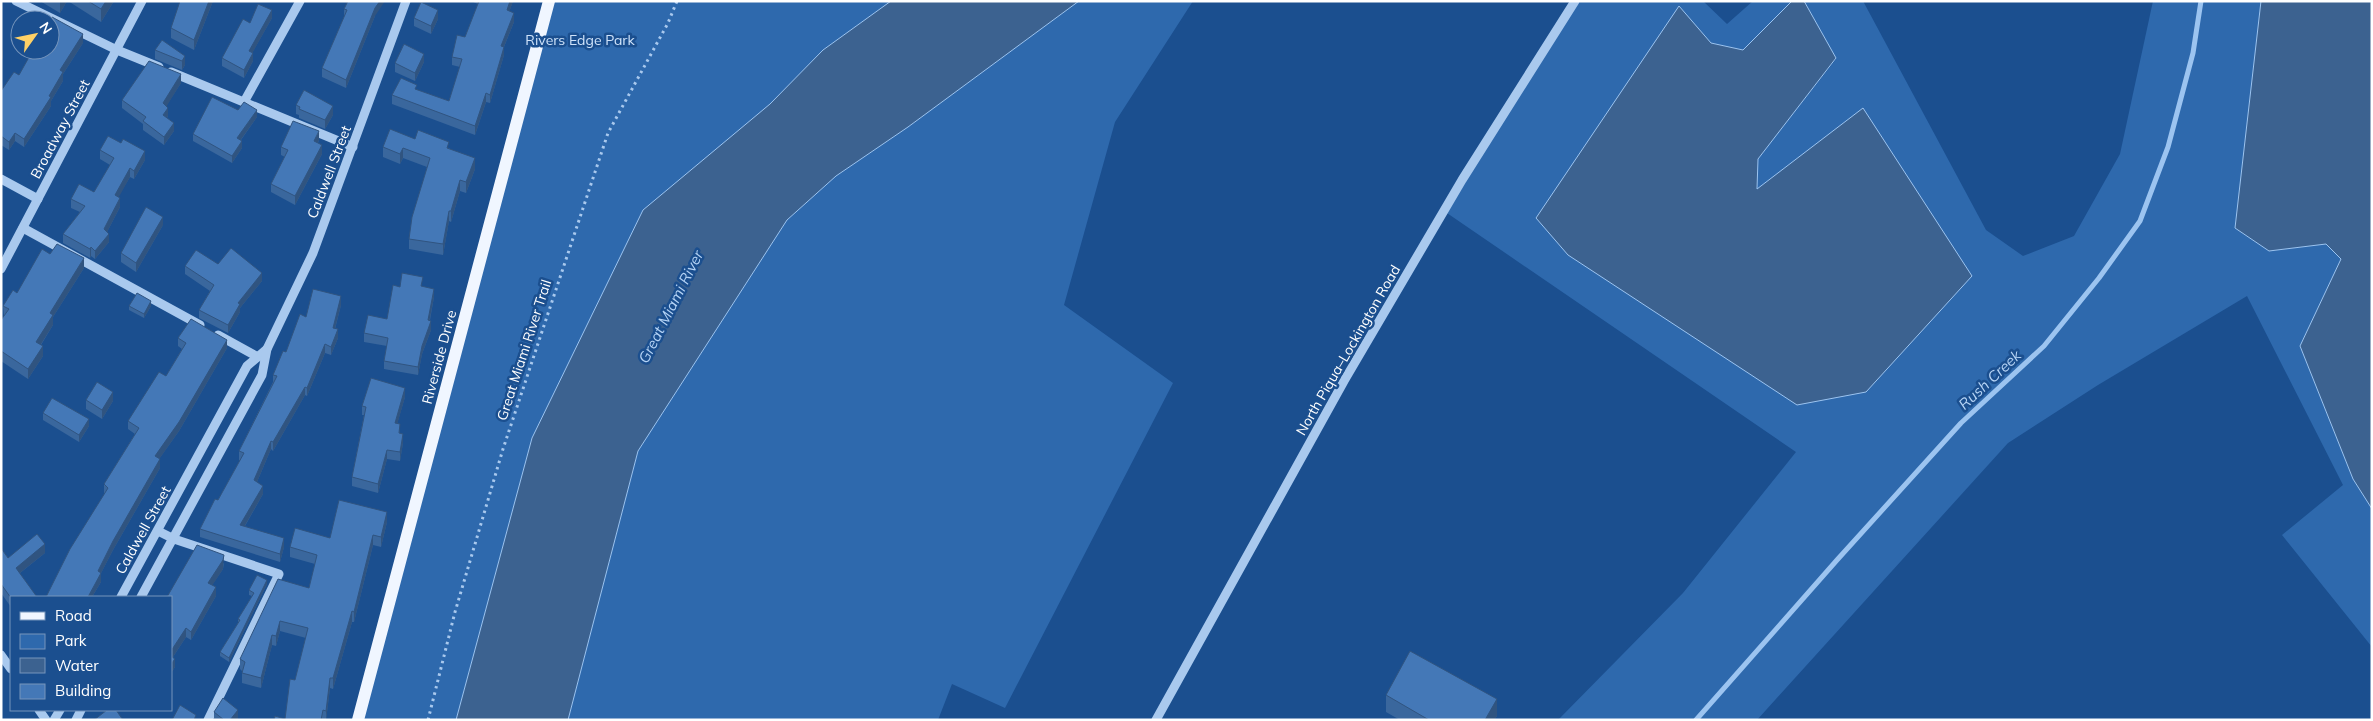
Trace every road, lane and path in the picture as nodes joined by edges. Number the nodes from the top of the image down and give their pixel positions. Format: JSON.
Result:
{"nodes":[{"id":1,"x":16,"y":1,"type":"edge"},
{"id":2,"x":142,"y":1,"type":"edge"},
{"id":3,"x":300,"y":1,"type":"edge"},
{"id":4,"x":406,"y":1,"type":"edge"},
{"id":5,"x":550,"y":1,"type":"edge"},
{"id":6,"x":677,"y":1,"type":"edge"},
{"id":7,"x":1575,"y":1,"type":"edge"},
{"id":8,"x":117,"y":50,"type":"junction"},
{"id":9,"x":244,"y":102,"type":"junction"},
{"id":10,"x":353,"y":147,"type":"junction"},
{"id":11,"x":1,"y":179,"type":"edge"},
{"id":12,"x":38,"y":199,"type":"junction"},
{"id":13,"x":23,"y":228,"type":"junction"},
{"id":14,"x":1,"y":269,"type":"edge"},
{"id":15,"x":267,"y":349,"type":"junction"},
{"id":16,"x":258,"y":357,"type":"junction"},
{"id":17,"x":189,"y":475,"type":"junction"},
{"id":18,"x":204,"y":482,"type":"junction"},
{"id":19,"x":158,"y":531,"type":"junction"},
{"id":20,"x":174,"y":538,"type":"junction"},
{"id":21,"x":122,"y":596,"type":"edge"},
{"id":22,"x":142,"y":596,"type":"edge"},
{"id":23,"x":1,"y":655,"type":"edge"},
{"id":24,"x":10,"y":668,"type":"edge"},
{"id":25,"x":208,"y":720,"type":"edge"},
{"id":26,"x":358,"y":720,"type":"edge"},
{"id":27,"x":428,"y":720,"type":"edge"},
{"id":28,"x":1156,"y":720,"type":"edge"}],
"edges":[{"from":1,"to":8,"type":"street"},
{"from":2,"to":8,"type":"street","name":"Broadway Street"},
{"from":3,"to":9,"type":"street"},
{"from":4,"to":10,"type":"street","name":"Caldwell Street"},
{"from":5,"to":26,"type":"main road","name":"Riverside Drive"},
{"from":6,"to":27,"type":"path","name":"Great Miami River Trail"},
{"from":7,"to":28,"type":"street","name":"North Piqua–Lockington Road"},
{"from":8,"to":9,"type":"street"},
{"from":8,"to":12,"type":"street","name":"Broadway Street"},
{"from":9,"to":10,"type":"street"},
{"from":10,"to":15,"type":"street","name":"Caldwell Street"},
{"from":11,"to":12,"type":"street"},
{"from":12,"to":13,"type":"street","name":"Broadway Street"},
{"from":13,"to":14,"type":"street","name":"Broadway Street"},
{"from":13,"to":16,"type":"street"},
{"from":15,"to":16,"type":"street","name":"Caldwell Street"},
{"from":15,"to":18,"type":"street","name":"Caldwell Street"},
{"from":16,"to":17,"type":"street","name":"Caldwell Street"},
{"from":17,"to":18,"type":"street"},
{"from":17,"to":19,"type":"street","name":"Caldwell Street"},
{"from":18,"to":20,"type":"street","name":"Caldwell Street"},
{"from":19,"to":20,"type":"street"},
{"from":19,"to":21,"type":"street","name":"Caldwell Street"},
{"from":20,"to":22,"type":"street","name":"Caldwell Street"},
{"from":20,"to":25,"type":"street"},
{"from":23,"to":24,"type":"street"}]}
